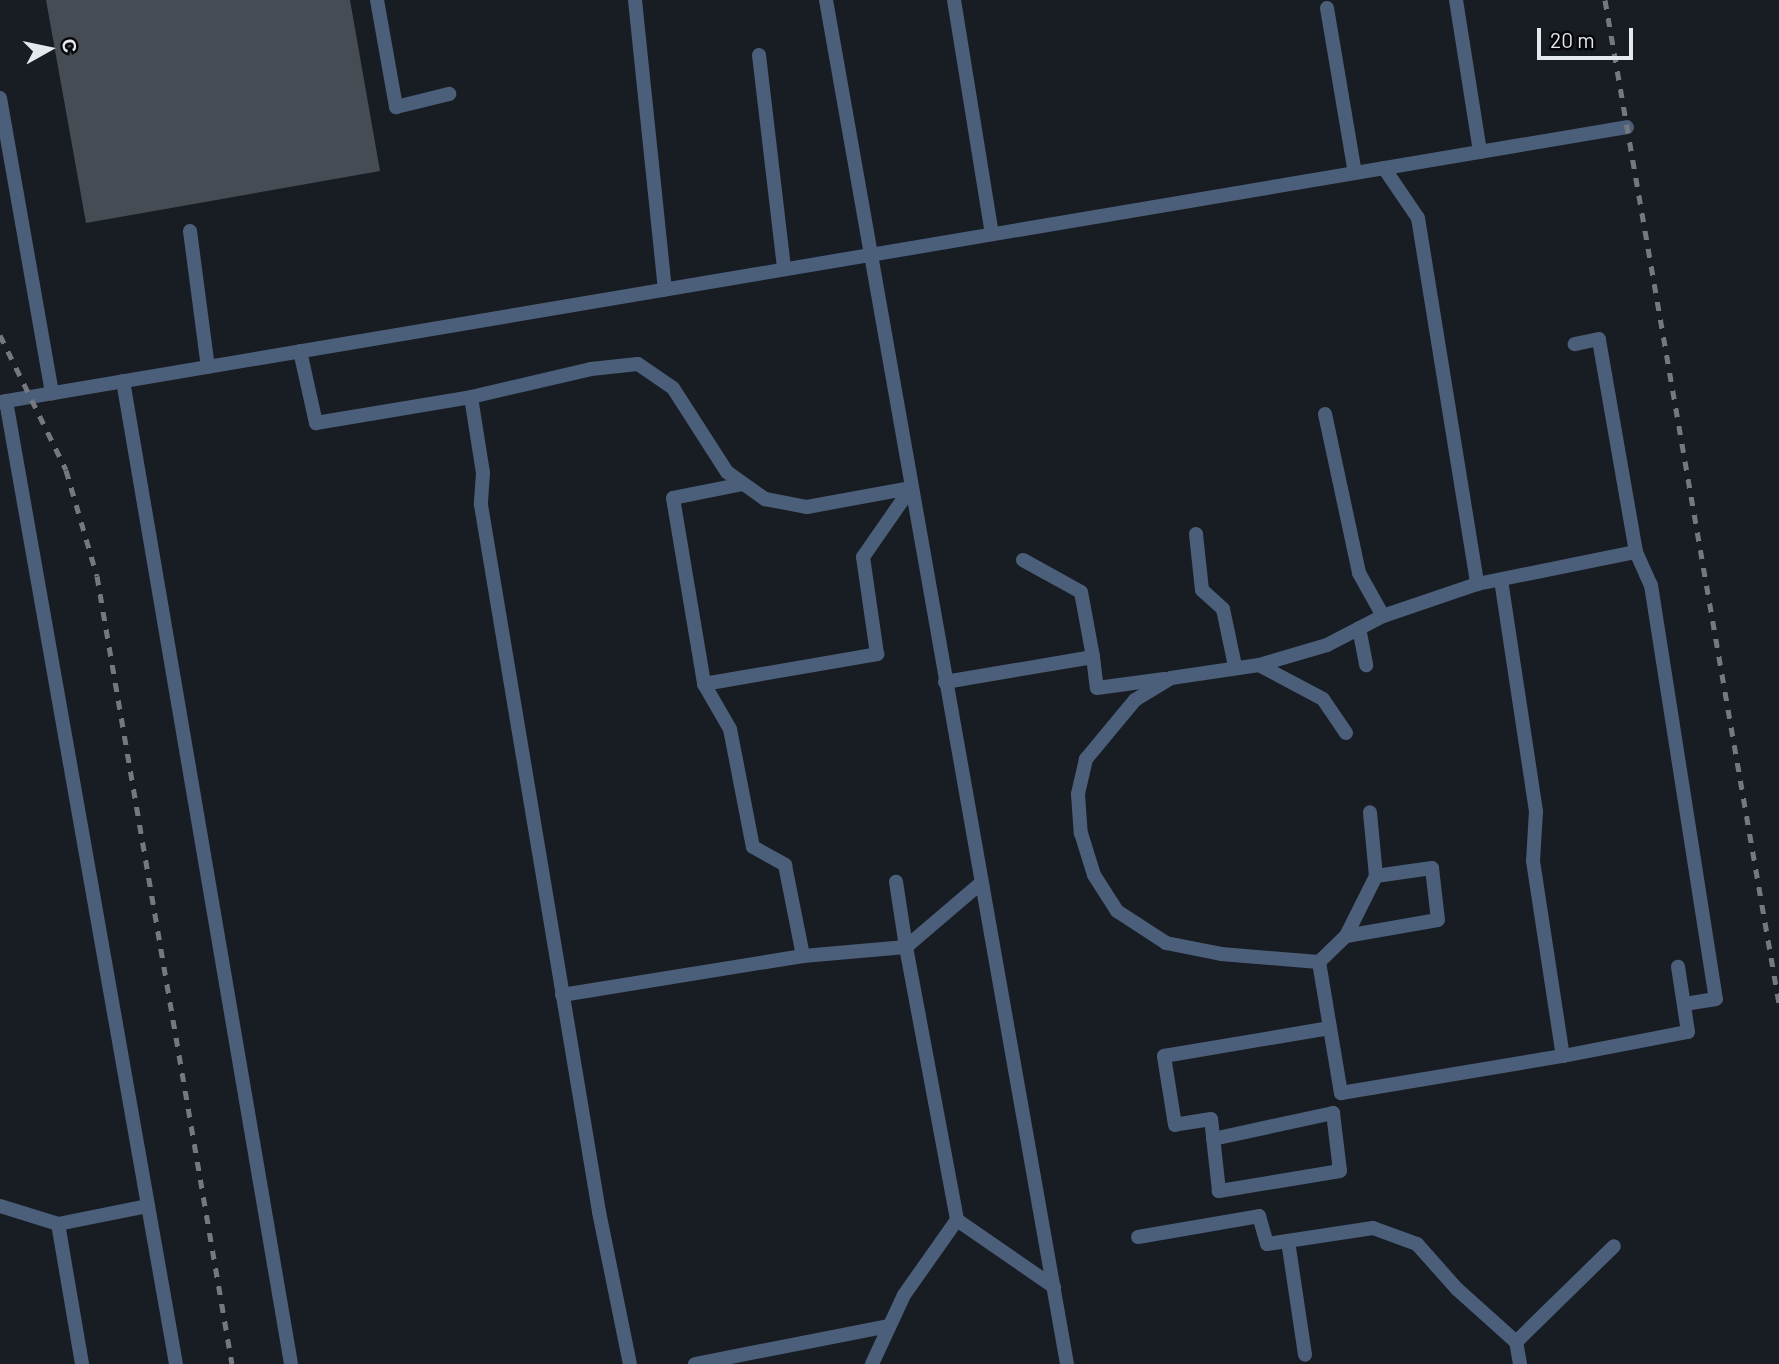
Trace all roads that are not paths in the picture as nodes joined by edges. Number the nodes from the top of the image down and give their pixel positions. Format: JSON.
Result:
{"nodes":[{"id":1,"x":377,"y":0,"type":"edge"},
{"id":2,"x":635,"y":0,"type":"edge"},
{"id":3,"x":826,"y":0,"type":"edge"},
{"id":4,"x":954,"y":0,"type":"edge"},
{"id":5,"x":1456,"y":0,"type":"edge"},
{"id":6,"x":1327,"y":8,"type":"dead end"},
{"id":7,"x":759,"y":55,"type":"dead end"},
{"id":8,"x":449,"y":94,"type":"dead end"},
{"id":9,"x":0,"y":98,"type":"edge"},
{"id":10,"x":1627,"y":127,"type":"dead end"},
{"id":11,"x":1480,"y":152,"type":"junction"},
{"id":12,"x":1384,"y":168,"type":"junction"},
{"id":13,"x":1355,"y":173,"type":"junction"},
{"id":14,"x":190,"y":231,"type":"dead end"},
{"id":15,"x":992,"y":234,"type":"junction"},
{"id":16,"x":869,"y":255,"type":"junction"},
{"id":17,"x":784,"y":270,"type":"junction"},
{"id":18,"x":665,"y":289,"type":"junction"},
{"id":19,"x":1575,"y":344,"type":"dead end"},
{"id":20,"x":300,"y":351,"type":"junction"},
{"id":21,"x":208,"y":367,"type":"junction"},
{"id":22,"x":123,"y":381,"type":"junction"},
{"id":23,"x":52,"y":393,"type":"junction"},
{"id":24,"x":471,"y":397,"type":"junction"},
{"id":25,"x":3,"y":401,"type":"edge"},
{"id":26,"x":1325,"y":414,"type":"dead end"},
{"id":27,"x":7,"y":445,"type":"edge"},
{"id":28,"x":743,"y":484,"type":"junction"},
{"id":29,"x":911,"y":488,"type":"junction"},
{"id":30,"x":1196,"y":534,"type":"dead end"},
{"id":31,"x":1636,"y":552,"type":"junction"},
{"id":32,"x":1023,"y":560,"type":"dead end"},
{"id":33,"x":1501,"y":580,"type":"junction"},
{"id":34,"x":1476,"y":584,"type":"junction"},
{"id":35,"x":1383,"y":616,"type":"junction"},
{"id":36,"x":1359,"y":628,"type":"junction"},
{"id":37,"x":1093,"y":657,"type":"junction"},
{"id":38,"x":1259,"y":665,"type":"junction"},
{"id":39,"x":1366,"y":665,"type":"dead end"},
{"id":40,"x":1235,"y":666,"type":"junction"},
{"id":41,"x":1171,"y":678,"type":"junction"},
{"id":42,"x":945,"y":682,"type":"junction"},
{"id":43,"x":704,"y":684,"type":"junction"},
{"id":44,"x":1346,"y":733,"type":"dead end"},
{"id":45,"x":1370,"y":812,"type":"dead end"},
{"id":46,"x":1376,"y":876,"type":"junction"},
{"id":47,"x":896,"y":882,"type":"dead end"},
{"id":48,"x":982,"y":883,"type":"junction"},
{"id":49,"x":1346,"y":936,"type":"junction"},
{"id":50,"x":906,"y":947,"type":"junction"},
{"id":51,"x":803,"y":956,"type":"junction"},
{"id":52,"x":1319,"y":962,"type":"junction"},
{"id":53,"x":1678,"y":967,"type":"dead end"},
{"id":54,"x":562,"y":995,"type":"junction"},
{"id":55,"x":1684,"y":1004,"type":"junction"},
{"id":56,"x":1330,"y":1028,"type":"junction"},
{"id":57,"x":1563,"y":1056,"type":"junction"},
{"id":58,"x":1341,"y":1093,"type":"junction"},
{"id":59,"x":1333,"y":1113,"type":"junction"},
{"id":60,"x":1213,"y":1139,"type":"dead end"},
{"id":61,"x":0,"y":1206,"type":"edge"},
{"id":62,"x":148,"y":1206,"type":"junction"},
{"id":63,"x":957,"y":1220,"type":"junction"},
{"id":64,"x":58,"y":1224,"type":"junction"},
{"id":65,"x":1138,"y":1237,"type":"dead end"},
{"id":66,"x":1288,"y":1241,"type":"junction"},
{"id":67,"x":1614,"y":1246,"type":"dead end"},
{"id":68,"x":1054,"y":1287,"type":"junction"},
{"id":69,"x":889,"y":1326,"type":"junction"},
{"id":70,"x":1517,"y":1342,"type":"junction"},
{"id":71,"x":1305,"y":1355,"type":"dead end"},
{"id":72,"x":82,"y":1364,"type":"edge"},
{"id":73,"x":176,"y":1364,"type":"edge"},
{"id":74,"x":292,"y":1364,"type":"edge"},
{"id":75,"x":630,"y":1364,"type":"edge"},
{"id":76,"x":695,"y":1364,"type":"edge"},
{"id":77,"x":872,"y":1364,"type":"edge"},
{"id":78,"x":1067,"y":1364,"type":"edge"},
{"id":79,"x":1520,"y":1364,"type":"edge"}],
"edges":[{"from":1,"to":8,"type":"lane"},
{"from":2,"to":18,"type":"lane"},
{"from":3,"to":16,"type":"lane"},
{"from":4,"to":15,"type":"lane"},
{"from":5,"to":11,"type":"lane"},
{"from":6,"to":13,"type":"lane"},
{"from":7,"to":17,"type":"lane"},
{"from":9,"to":23,"type":"lane"},
{"from":10,"to":11,"type":"lane"},
{"from":11,"to":12,"type":"lane"},
{"from":12,"to":13,"type":"lane"},
{"from":12,"to":34,"type":"lane"},
{"from":13,"to":15,"type":"lane"},
{"from":14,"to":21,"type":"lane"},
{"from":15,"to":16,"type":"lane"},
{"from":16,"to":17,"type":"lane"},
{"from":16,"to":29,"type":"lane"},
{"from":17,"to":18,"type":"lane"},
{"from":18,"to":20,"type":"lane"},
{"from":19,"to":31,"type":"lane"},
{"from":20,"to":21,"type":"lane"},
{"from":20,"to":24,"type":"lane"},
{"from":21,"to":22,"type":"lane"},
{"from":22,"to":23,"type":"lane"},
{"from":22,"to":74,"type":"lane"},
{"from":23,"to":25,"type":"lane"},
{"from":24,"to":28,"type":"lane"},
{"from":24,"to":54,"type":"lane"},
{"from":25,"to":27,"type":"lane"},
{"from":26,"to":35,"type":"lane"},
{"from":27,"to":62,"type":"lane"},
{"from":28,"to":29,"type":"lane"},
{"from":28,"to":43,"type":"lane"},
{"from":29,"to":42,"type":"lane"},
{"from":29,"to":43,"type":"lane"},
{"from":30,"to":40,"type":"lane"},
{"from":31,"to":33,"type":"lane"},
{"from":31,"to":55,"type":"lane"},
{"from":32,"to":37,"type":"lane"},
{"from":33,"to":34,"type":"lane"},
{"from":33,"to":57,"type":"lane"},
{"from":34,"to":35,"type":"lane"},
{"from":35,"to":36,"type":"lane"},
{"from":36,"to":38,"type":"lane"},
{"from":36,"to":39,"type":"lane"},
{"from":37,"to":41,"type":"lane"},
{"from":37,"to":42,"type":"lane"},
{"from":38,"to":40,"type":"lane"},
{"from":38,"to":44,"type":"lane"},
{"from":40,"to":41,"type":"lane"},
{"from":41,"to":52,"type":"lane"},
{"from":42,"to":48,"type":"lane"},
{"from":43,"to":51,"type":"lane"},
{"from":45,"to":46,"type":"lane"},
{"from":46,"to":49,"type":"lane"},
{"from":46,"to":49,"type":"lane"},
{"from":47,"to":50,"type":"lane"},
{"from":48,"to":50,"type":"lane"},
{"from":48,"to":68,"type":"lane"},
{"from":49,"to":52,"type":"lane"},
{"from":50,"to":51,"type":"lane"},
{"from":50,"to":63,"type":"lane"},
{"from":51,"to":54,"type":"lane"},
{"from":52,"to":56,"type":"lane"},
{"from":53,"to":55,"type":"lane"},
{"from":54,"to":75,"type":"lane"},
{"from":55,"to":57,"type":"lane"},
{"from":56,"to":58,"type":"lane"},
{"from":56,"to":59,"type":"lane"},
{"from":57,"to":58,"type":"lane"},
{"from":58,"to":59,"type":"lane"},
{"from":59,"to":60,"type":"lane"},
{"from":61,"to":64,"type":"lane"},
{"from":62,"to":64,"type":"lane"},
{"from":62,"to":73,"type":"lane"},
{"from":63,"to":68,"type":"lane"},
{"from":63,"to":69,"type":"lane"},
{"from":64,"to":72,"type":"lane"},
{"from":65,"to":66,"type":"lane"},
{"from":66,"to":70,"type":"lane"},
{"from":66,"to":71,"type":"lane"},
{"from":67,"to":70,"type":"lane"},
{"from":68,"to":78,"type":"lane"},
{"from":69,"to":76,"type":"lane"},
{"from":69,"to":77,"type":"lane"},
{"from":70,"to":79,"type":"lane"}]}
